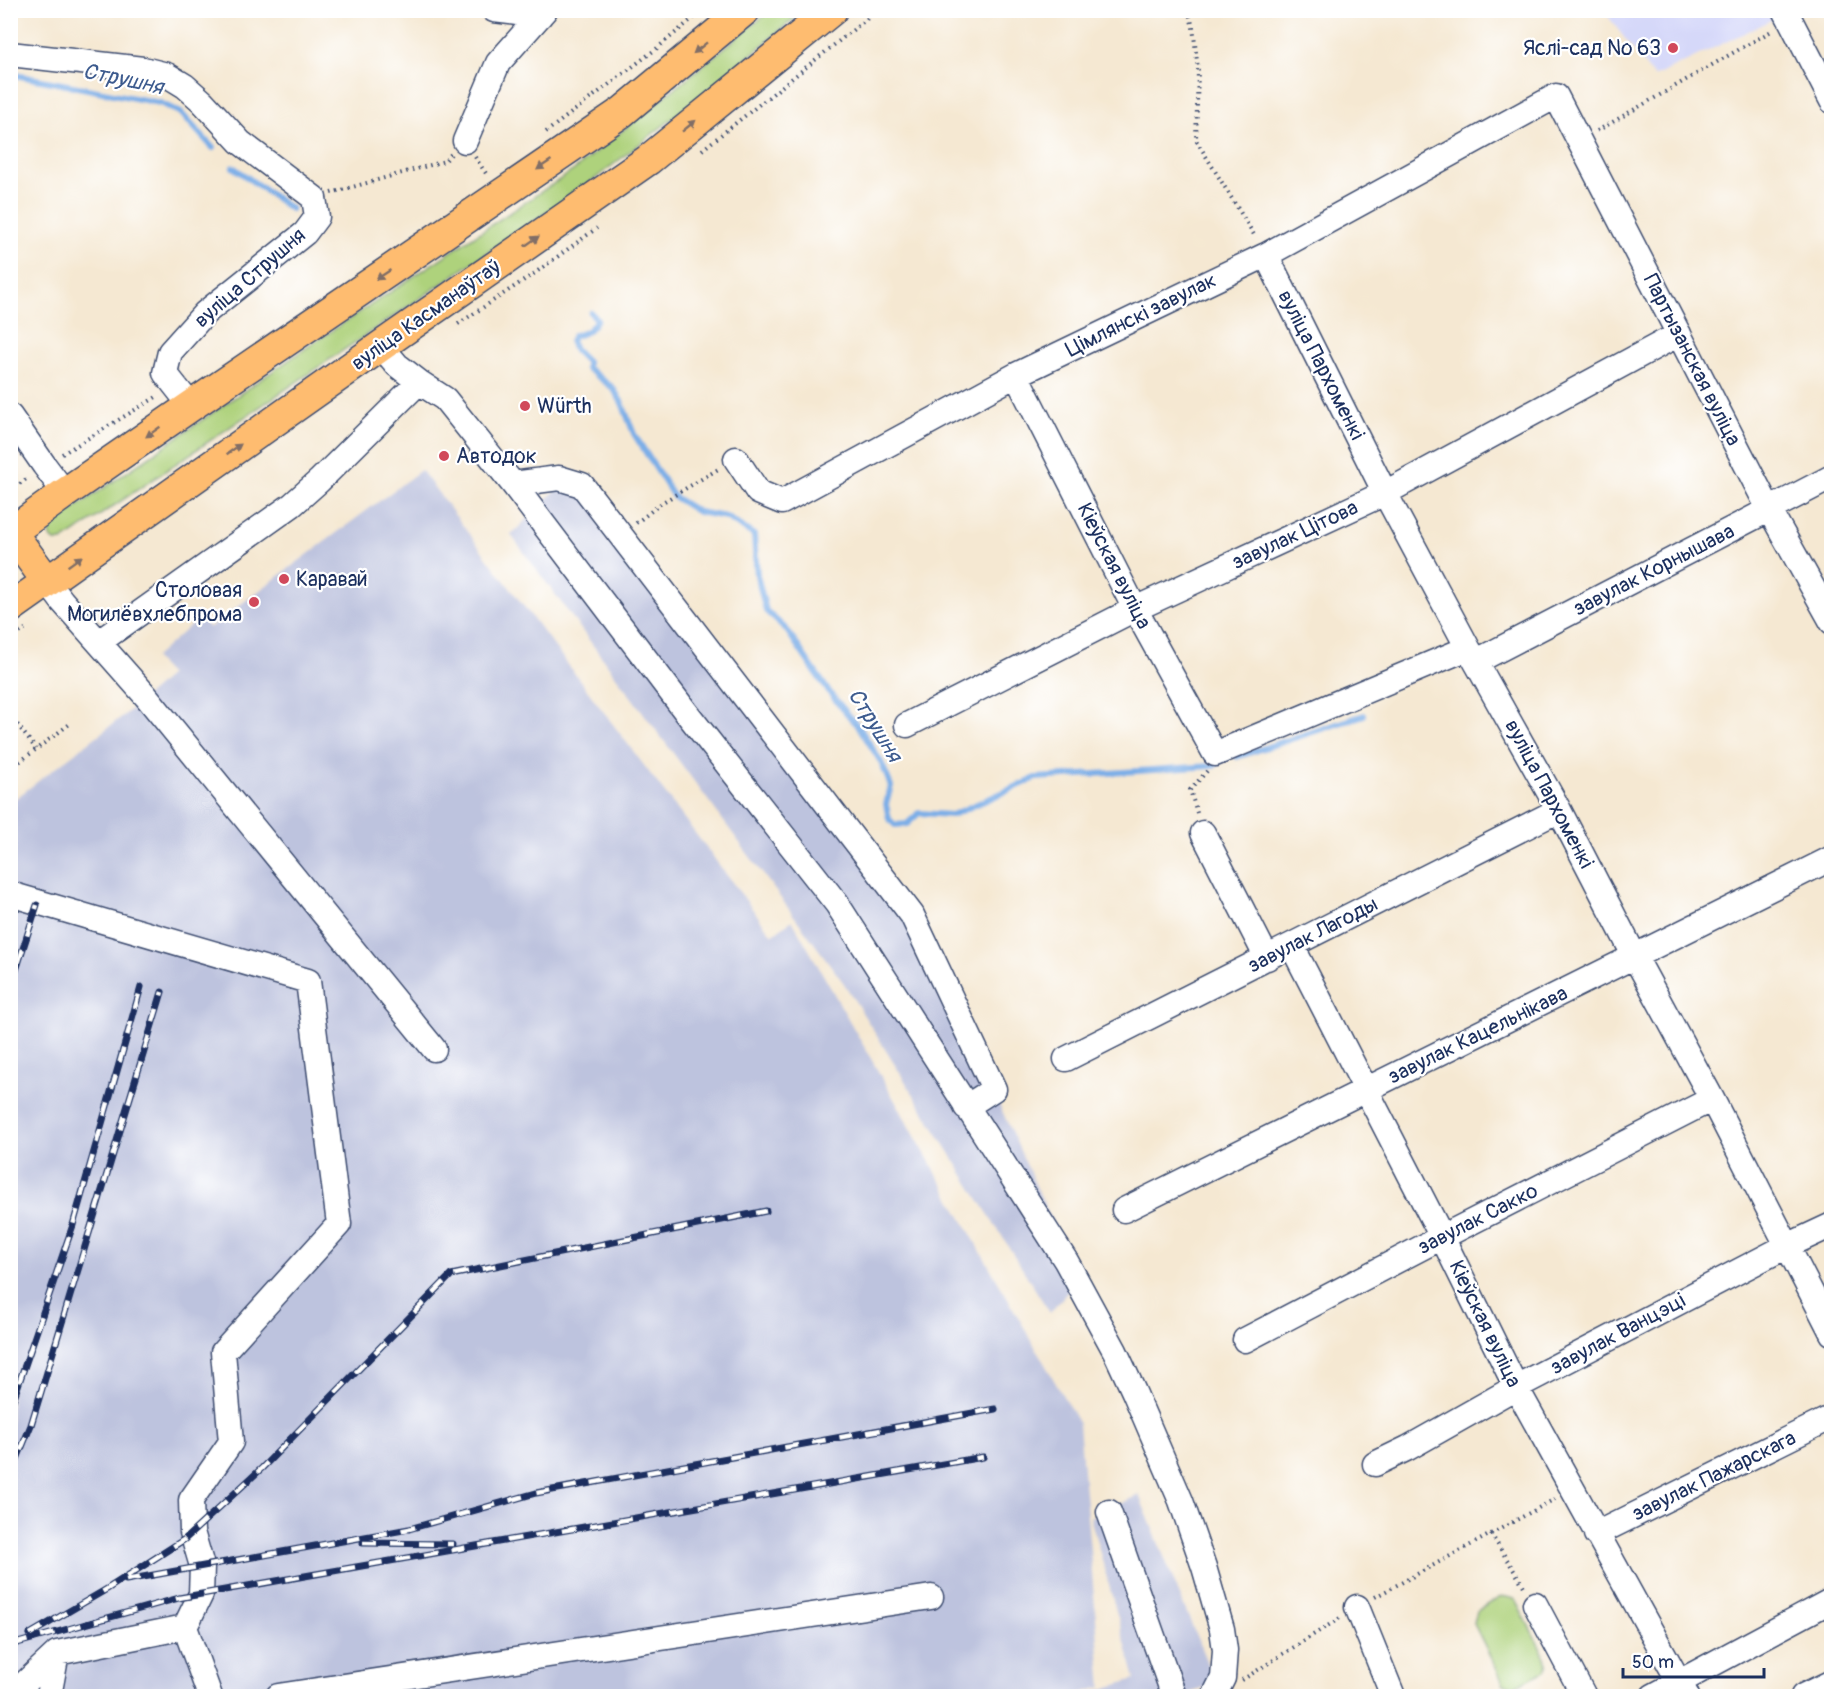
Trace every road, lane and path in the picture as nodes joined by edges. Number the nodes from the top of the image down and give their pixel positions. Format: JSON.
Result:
{"nodes":[{"id":1,"x":494,"y":10,"type":"edge"},
{"id":2,"x":703,"y":10,"type":"edge"},
{"id":3,"x":745,"y":10,"type":"edge"},
{"id":4,"x":832,"y":10,"type":"edge"},
{"id":5,"x":882,"y":10,"type":"edge"},
{"id":6,"x":1188,"y":10,"type":"edge"},
{"id":7,"x":543,"y":13,"type":"edge"},
{"id":8,"x":873,"y":14,"type":"dead end"},
{"id":9,"x":1787,"y":16,"type":"edge"},
{"id":10,"x":10,"y":54,"type":"edge"},
{"id":11,"x":1556,"y":96,"type":"joint"},
{"id":12,"x":1832,"y":101,"type":"edge"},
{"id":13,"x":544,"y":134,"type":"dead end"},
{"id":14,"x":465,"y":141,"type":"joint"},
{"id":15,"x":1580,"y":141,"type":"junction"},
{"id":16,"x":497,"y":169,"type":"dead end"},
{"id":17,"x":488,"y":176,"type":"dead end"},
{"id":18,"x":314,"y":198,"type":"junction"},
{"id":19,"x":1266,"y":255,"type":"junction"},
{"id":20,"x":1679,"y":334,"type":"junction"},
{"id":21,"x":381,"y":346,"type":"junction"},
{"id":22,"x":1016,"y":375,"type":"junction"},
{"id":23,"x":419,"y":382,"type":"junction"},
{"id":24,"x":183,"y":396,"type":"junction"},
{"id":25,"x":10,"y":416,"type":"edge"},
{"id":26,"x":736,"y":459,"type":"dead end"},
{"id":27,"x":44,"y":465,"type":"junction"},
{"id":28,"x":1832,"y":477,"type":"edge"},
{"id":29,"x":700,"y":480,"type":"dead end"},
{"id":30,"x":513,"y":483,"type":"junction"},
{"id":31,"x":10,"y":491,"type":"edge"},
{"id":32,"x":65,"y":493,"type":"junction"},
{"id":33,"x":1385,"y":493,"type":"junction"},
{"id":34,"x":1770,"y":511,"type":"junction"},
{"id":35,"x":11,"y":533,"type":"edge"},
{"id":36,"x":620,"y":535,"type":"junction"},
{"id":37,"x":47,"y":581,"type":"junction"},
{"id":38,"x":10,"y":608,"type":"edge"},
{"id":39,"x":1136,"y":609,"type":"junction"},
{"id":40,"x":1832,"y":622,"type":"edge"},
{"id":41,"x":99,"y":642,"type":"junction"},
{"id":42,"x":1472,"y":655,"type":"junction"},
{"id":43,"x":10,"y":715,"type":"edge"},
{"id":44,"x":71,"y":723,"type":"dead end"},
{"id":45,"x":907,"y":725,"type":"dead end"},
{"id":46,"x":36,"y":749,"type":"junction"},
{"id":47,"x":1215,"y":754,"type":"junction"},
{"id":48,"x":11,"y":768,"type":"edge"},
{"id":49,"x":1559,"y":810,"type":"junction"},
{"id":50,"x":1203,"y":833,"type":"joint"},
{"id":51,"x":1832,"y":858,"type":"edge"},
{"id":52,"x":10,"y":894,"type":"edge"},
{"id":53,"x":1292,"y":946,"type":"junction"},
{"id":54,"x":1635,"y":957,"type":"junction"},
{"id":55,"x":1267,"y":958,"type":"junction"},
{"id":56,"x":434,"y":1049,"type":"dead end"},
{"id":57,"x":1066,"y":1059,"type":"dead end"},
{"id":58,"x":1366,"y":1090,"type":"junction"},
{"id":59,"x":1712,"y":1099,"type":"junction"},
{"id":60,"x":966,"y":1107,"type":"junction"},
{"id":61,"x":1124,"y":1210,"type":"dead end"},
{"id":62,"x":1832,"y":1225,"type":"edge"},
{"id":63,"x":1442,"y":1237,"type":"junction"},
{"id":64,"x":1787,"y":1246,"type":"junction"},
{"id":65,"x":1832,"y":1333,"type":"edge"},
{"id":66,"x":1245,"y":1340,"type":"dead end"},
{"id":67,"x":1516,"y":1387,"type":"junction"},
{"id":68,"x":1832,"y":1417,"type":"edge"},
{"id":69,"x":1375,"y":1464,"type":"dead end"},
{"id":70,"x":1571,"y":1490,"type":"junction"},
{"id":71,"x":1109,"y":1512,"type":"dead end"},
{"id":72,"x":1491,"y":1534,"type":"junction"},
{"id":73,"x":1596,"y":1534,"type":"junction"},
{"id":74,"x":931,"y":1598,"type":"dead end"},
{"id":75,"x":1832,"y":1600,"type":"edge"},
{"id":76,"x":1535,"y":1604,"type":"joint"},
{"id":77,"x":1357,"y":1607,"type":"junction"},
{"id":78,"x":185,"y":1628,"type":"junction"},
{"id":79,"x":57,"y":1653,"type":"junction"},
{"id":80,"x":1832,"y":1682,"type":"edge"},
{"id":81,"x":1236,"y":1684,"type":"dead end"},
{"id":82,"x":1683,"y":1689,"type":"edge"},
{"id":83,"x":11,"y":1696,"type":"edge"},
{"id":84,"x":49,"y":1696,"type":"edge"},
{"id":85,"x":210,"y":1696,"type":"edge"},
{"id":86,"x":278,"y":1696,"type":"edge"},
{"id":87,"x":1174,"y":1696,"type":"edge"},
{"id":88,"x":1214,"y":1696,"type":"edge"},
{"id":89,"x":1393,"y":1696,"type":"edge"},
{"id":90,"x":1584,"y":1696,"type":"edge"},
{"id":91,"x":1653,"y":1696,"type":"edge"},
{"id":92,"x":1803,"y":1696,"type":"edge"}],
"edges":[{"from":1,"to":7,"type":"street"},
{"from":2,"to":13,"type":"path"},
{"from":3,"to":24,"type":"main road","one_way":true},
{"from":21,"to":4,"type":"main road","name":"вуліца Касманаўтаў","one_way":true},
{"from":5,"to":8,"type":"path"},
{"from":6,"to":19,"type":"path"},
{"from":7,"to":14,"type":"street"},
{"from":9,"to":12,"type":"street"},
{"from":9,"to":15,"type":"path"},
{"from":10,"to":18,"type":"street","name":"вуліца Струшня"},
{"from":11,"to":15,"type":"street","name":"Партызанская вуліца"},
{"from":11,"to":19,"type":"street","name":"Цімлянскі завулак"},
{"from":14,"to":18,"type":"path"},
{"from":15,"to":20,"type":"street","name":"Партызанская вуліца"},
{"from":16,"to":17,"type":"path"},
{"from":18,"to":24,"type":"street","name":"вуліца Струшня"},
{"from":19,"to":22,"type":"street","name":"Цімлянскі завулак"},
{"from":19,"to":33,"type":"street","name":"вуліца Пархоменкі"},
{"from":20,"to":33,"type":"street","name":"завулак Цітова"},
{"from":20,"to":34,"type":"street","name":"Партызанская вуліца"},
{"from":21,"to":23,"type":"street"},
{"from":37,"to":21,"type":"main road","name":"вуліца Касманаўтаў","one_way":true},
{"from":22,"to":26,"type":"street","name":"Цімлянскі завулак"},
{"from":22,"to":39,"type":"street","name":"Кіеўская вуліца"},
{"from":23,"to":30,"type":"street"},
{"from":23,"to":41,"type":"street"},
{"from":24,"to":27,"type":"path"},
{"from":24,"to":32,"type":"main road","one_way":true},
{"from":25,"to":27,"type":"street"},
{"from":27,"to":31,"type":"path"},
{"from":27,"to":32,"type":"street"},
{"from":28,"to":34,"type":"street","name":"завулак Корнышава"},
{"from":29,"to":36,"type":"path"},
{"from":30,"to":36,"type":"street"},
{"from":30,"to":60,"type":"street"},
{"from":32,"to":35,"type":"main road"},
{"from":33,"to":39,"type":"street","name":"завулак Цітова"},
{"from":33,"to":42,"type":"street","name":"вуліца Пархоменкі"},
{"from":34,"to":40,"type":"street","name":"Партызанская вуліца"},
{"from":34,"to":42,"type":"street","name":"завулак Корнышава"},
{"from":35,"to":37,"type":"main road"},
{"from":36,"to":60,"type":"street"},
{"from":37,"to":38,"type":"main road","name":"вуліца Касманаўтаў"},
{"from":37,"to":41,"type":"street"},
{"from":39,"to":45,"type":"street","name":"завулак Цітова"},
{"from":39,"to":47,"type":"street","name":"Кіеўская вуліца"},
{"from":41,"to":56,"type":"street"},
{"from":42,"to":47,"type":"street","name":"завулак Корнышава"},
{"from":42,"to":49,"type":"street","name":"вуліца Пархоменкі"},
{"from":43,"to":46,"type":"path"},
{"from":44,"to":46,"type":"path"},
{"from":46,"to":48,"type":"path"},
{"from":47,"to":50,"type":"path"},
{"from":49,"to":53,"type":"street","name":"завулак Лагоды"},
{"from":49,"to":54,"type":"street","name":"вуліца Пархоменкі"},
{"from":50,"to":55,"type":"street"},
{"from":51,"to":54,"type":"street","name":"завулак Кацельнікава"},
{"from":52,"to":78,"type":"street"},
{"from":53,"to":55,"type":"street","name":"завулак Лагоды"},
{"from":53,"to":58,"type":"street","name":"Кіеўская вуліца"},
{"from":54,"to":58,"type":"street","name":"завулак Кацельнікава"},
{"from":54,"to":59,"type":"street","name":"вуліца Пархоменкі"},
{"from":55,"to":57,"type":"street","name":"завулак Лагоды"},
{"from":58,"to":61,"type":"street","name":"завулак Кацельнікава"},
{"from":58,"to":63,"type":"street","name":"Кіеўская вуліца"},
{"from":59,"to":63,"type":"street","name":"завулак Сакко"},
{"from":59,"to":64,"type":"street","name":"вуліца Пархоменкі"},
{"from":60,"to":88,"type":"street"},
{"from":62,"to":64,"type":"street","name":"завулак Ванцэці"},
{"from":63,"to":66,"type":"street","name":"завулак Сакко"},
{"from":63,"to":67,"type":"street","name":"Кіеўская вуліца"},
{"from":64,"to":65,"type":"street","name":"вуліца Пархоменкі"},
{"from":64,"to":67,"type":"street","name":"завулак Ванцэці"},
{"from":67,"to":69,"type":"street","name":"завулак Ванцэці"},
{"from":67,"to":70,"type":"street","name":"Кіеўская вуліца"},
{"from":68,"to":73,"type":"street","name":"завулак Пажарскага"},
{"from":70,"to":72,"type":"path"},
{"from":70,"to":73,"type":"street","name":"Кіеўская вуліца"},
{"from":71,"to":87,"type":"street"},
{"from":72,"to":76,"type":"path"},
{"from":72,"to":77,"type":"path"},
{"from":73,"to":82,"type":"street","name":"Кіеўская вуліца"},
{"from":74,"to":86,"type":"street"},
{"from":75,"to":82,"type":"street"},
{"from":76,"to":90,"type":"street"},
{"from":77,"to":81,"type":"path"},
{"from":77,"to":89,"type":"street"},
{"from":78,"to":79,"type":"street"},
{"from":78,"to":85,"type":"street"},
{"from":79,"to":83,"type":"street"},
{"from":79,"to":84,"type":"street"},
{"from":80,"to":92,"type":"street"},
{"from":82,"to":91,"type":"street"}]}
